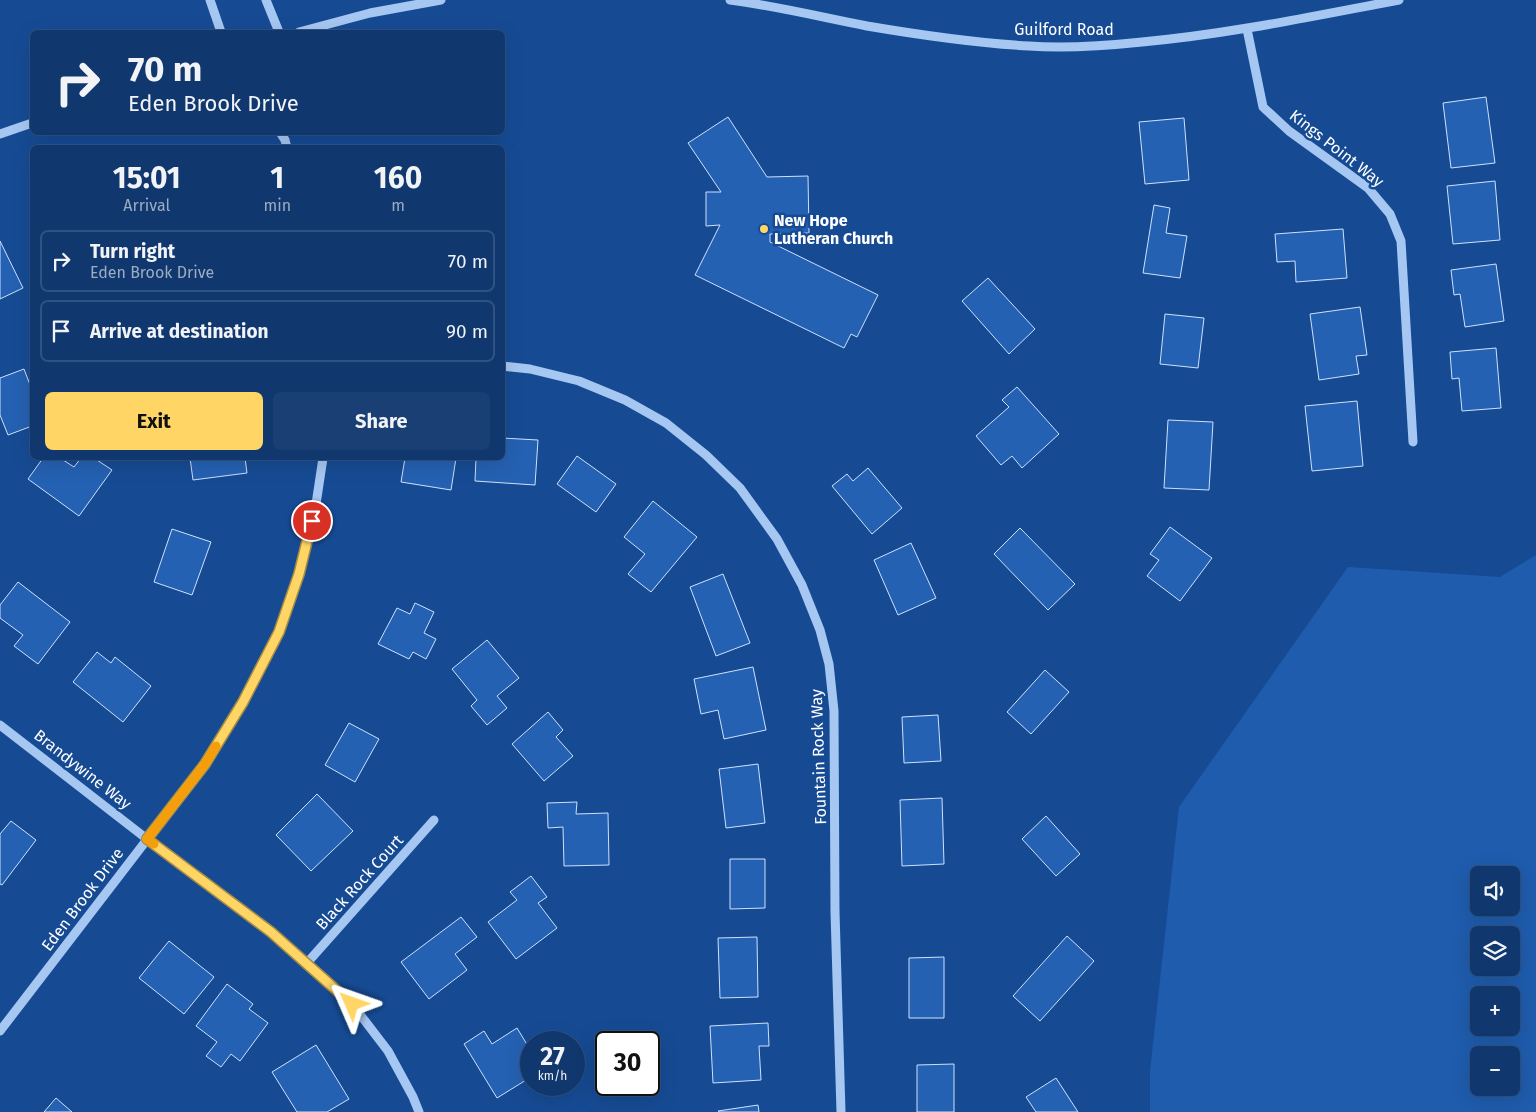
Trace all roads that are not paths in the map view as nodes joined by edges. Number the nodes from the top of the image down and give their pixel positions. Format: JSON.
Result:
{"nodes":[{"id":1,"x":210,"y":0,"type":"edge"},
{"id":2,"x":266,"y":0,"type":"edge"},
{"id":3,"x":440,"y":0,"type":"edge"},
{"id":4,"x":730,"y":0,"type":"edge"},
{"id":5,"x":1399,"y":0,"type":"edge"},
{"id":6,"x":1247,"y":29,"type":"junction"},
{"id":7,"x":220,"y":30,"type":"edge"},
{"id":8,"x":278,"y":30,"type":"edge"},
{"id":9,"x":306,"y":30,"type":"edge"},
{"id":10,"x":30,"y":124,"type":"edge"},
{"id":11,"x":0,"y":134,"type":"edge"},
{"id":12,"x":505,"y":366,"type":"edge"},
{"id":13,"x":1412,"y":442,"type":"dead end"},
{"id":14,"x":323,"y":460,"type":"edge"},
{"id":15,"x":0,"y":725,"type":"edge"},
{"id":16,"x":434,"y":820,"type":"dead end"},
{"id":17,"x":147,"y":839,"type":"junction"},
{"id":18,"x":307,"y":963,"type":"junction"},
{"id":19,"x":0,"y":1031,"type":"edge"},
{"id":20,"x":419,"y":1112,"type":"edge"},
{"id":21,"x":840,"y":1112,"type":"edge"}],
"edges":[{"from":1,"to":7,"type":"street"},
{"from":2,"to":8,"type":"street"},
{"from":3,"to":9,"type":"street"},
{"from":4,"to":6,"type":"street","name":"Guilford Road"},
{"from":5,"to":6,"type":"street","name":"Guilford Road"},
{"from":6,"to":13,"type":"street","name":"Kings Point Way"},
{"from":10,"to":11,"type":"street"},
{"from":12,"to":21,"type":"street","name":"Fountain Rock Way"},
{"from":14,"to":17,"type":"street","name":"Eden Brook Drive"},
{"from":15,"to":17,"type":"street","name":"Brandywine Way"},
{"from":16,"to":18,"type":"street","name":"Black Rock Court"},
{"from":17,"to":18,"type":"street","name":"Brandywine Way"},
{"from":17,"to":19,"type":"street","name":"Eden Brook Drive"},
{"from":18,"to":20,"type":"street","name":"Brandywine Way"}]}
